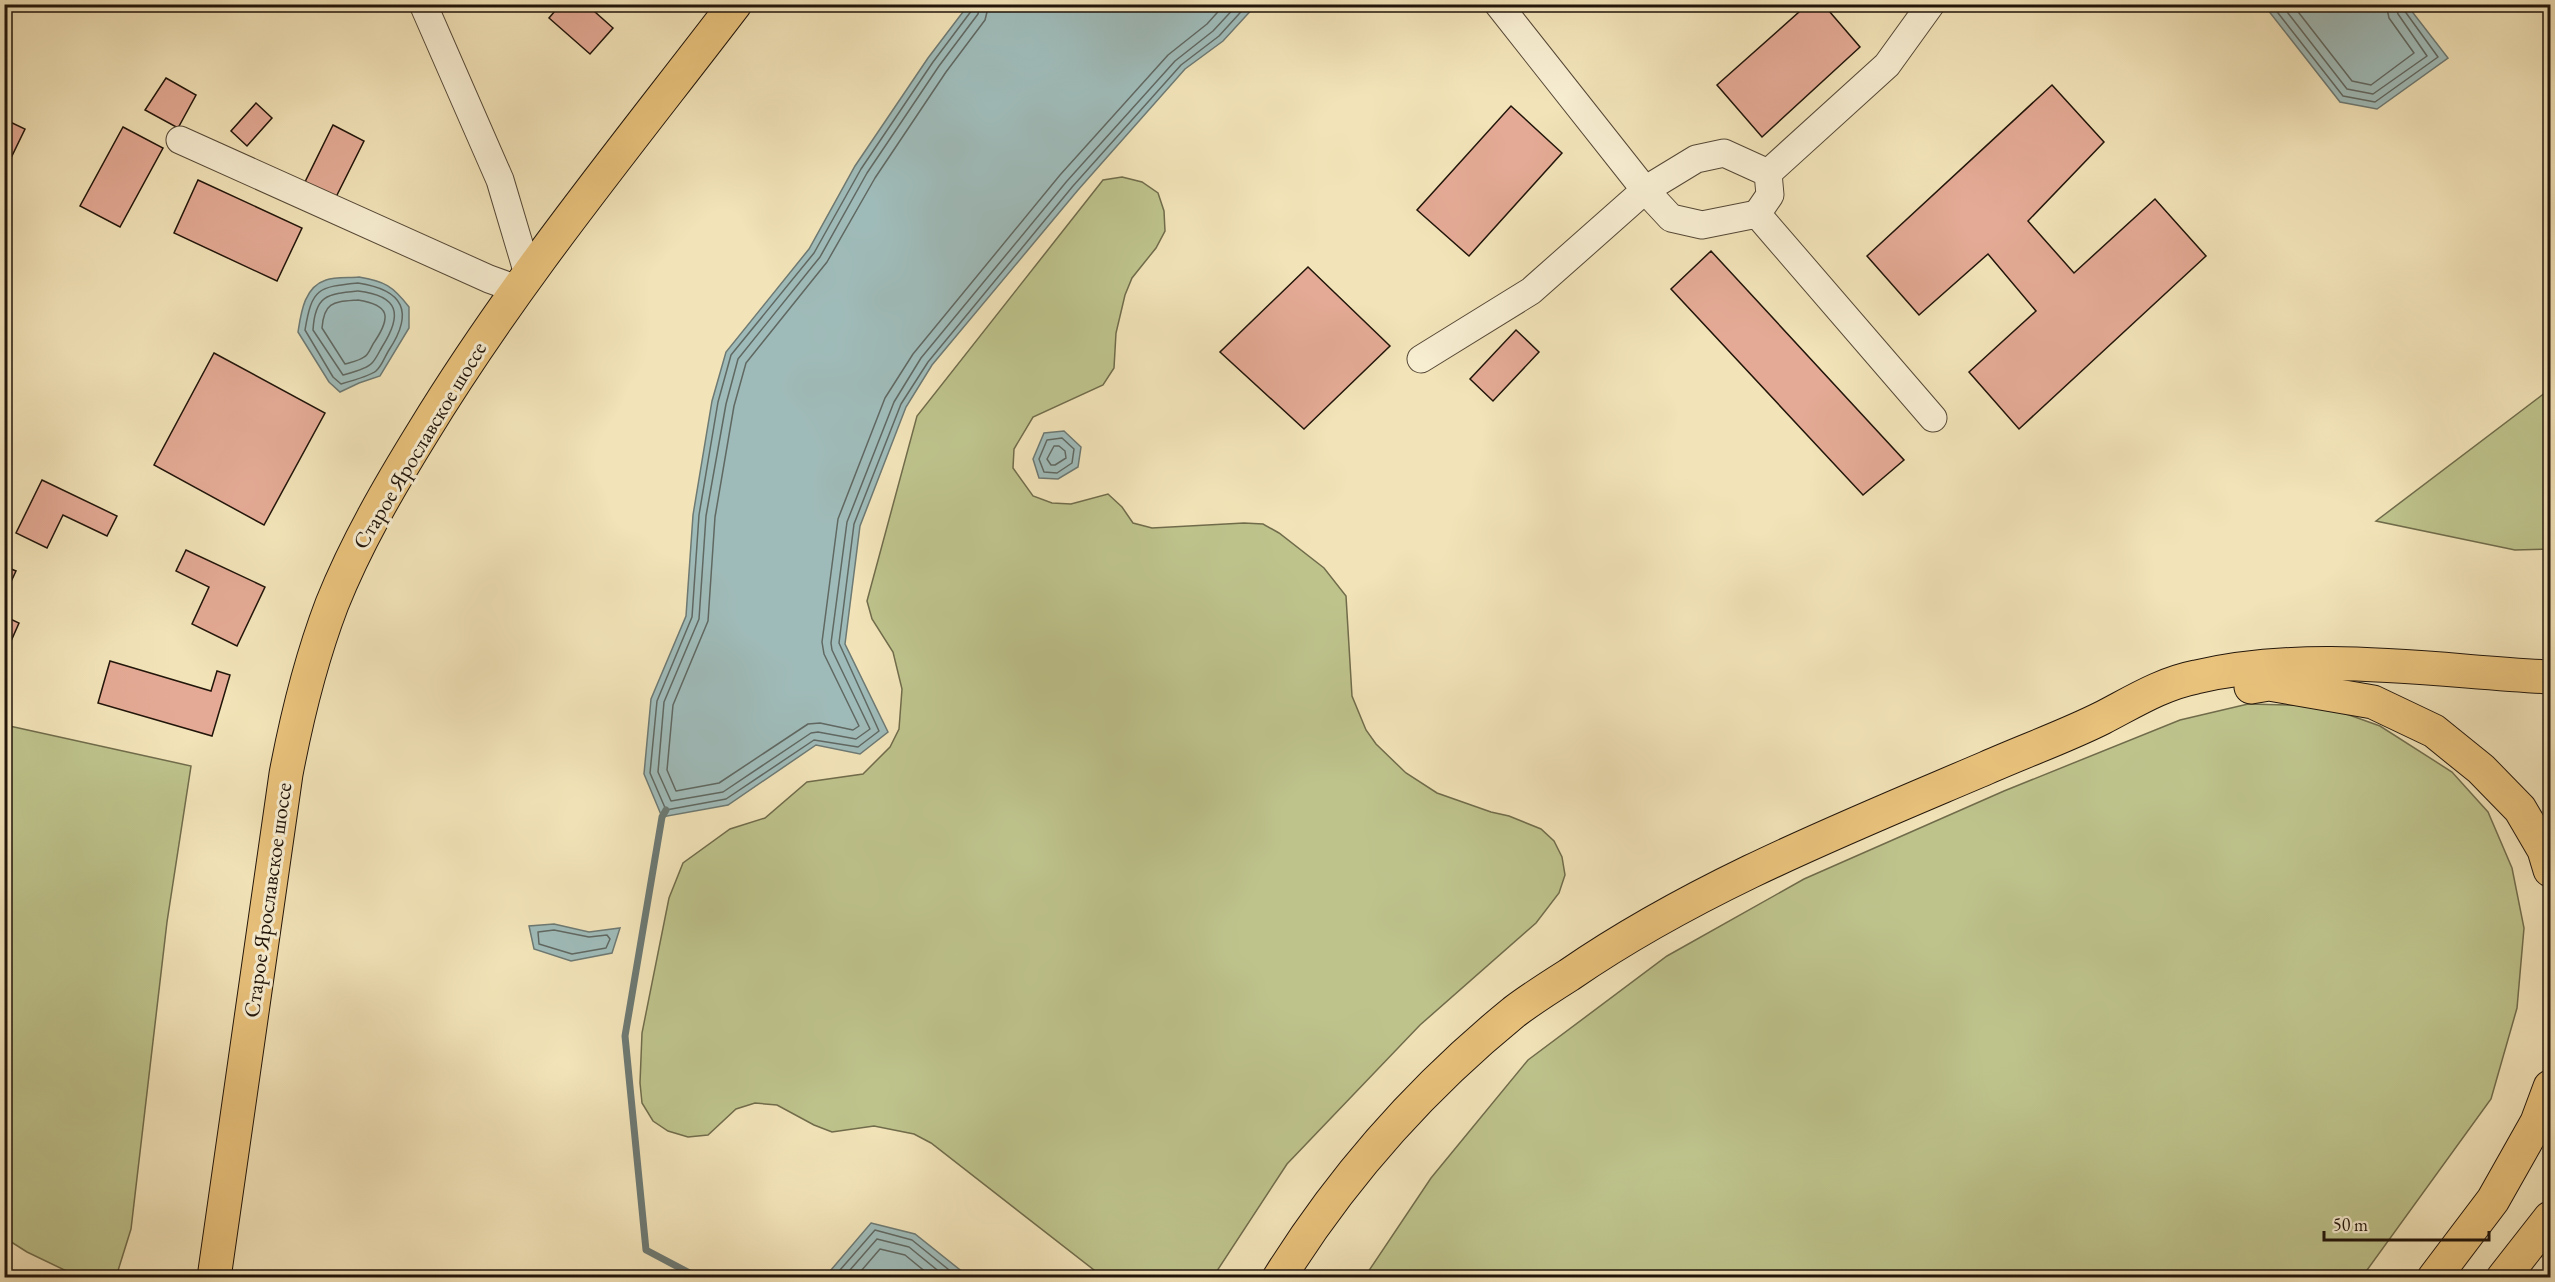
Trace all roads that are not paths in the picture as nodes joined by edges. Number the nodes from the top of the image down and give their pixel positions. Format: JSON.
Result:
{"nodes":[{"id":1,"x":423,"y":4,"type":"edge"},
{"id":2,"x":735,"y":4,"type":"edge"},
{"id":3,"x":1498,"y":4,"type":"edge"},
{"id":4,"x":1931,"y":4,"type":"edge"},
{"id":5,"x":180,"y":140,"type":"dead end"},
{"id":6,"x":1768,"y":172,"type":"junction"},
{"id":7,"x":1645,"y":190,"type":"junction"},
{"id":8,"x":1757,"y":214,"type":"junction"},
{"id":9,"x":523,"y":281,"type":"junction"},
{"id":10,"x":1421,"y":359,"type":"dead end"},
{"id":11,"x":1933,"y":418,"type":"dead end"},
{"id":12,"x":2550,"y":677,"type":"edge"},
{"id":13,"x":2099,"y":720,"type":"junction"},
{"id":14,"x":2550,"y":870,"type":"edge"},
{"id":15,"x":2550,"y":1088,"type":"edge"},
{"id":16,"x":2550,"y":1218,"type":"edge"},
{"id":17,"x":214,"y":1278,"type":"edge"},
{"id":18,"x":1279,"y":1278,"type":"edge"},
{"id":19,"x":2434,"y":1278,"type":"edge"},
{"id":20,"x":2503,"y":1278,"type":"edge"}],
"edges":[{"from":1,"to":9,"type":"lane"},
{"from":2,"to":9,"type":"main road","name":"Старое Ярославское шоссе"},
{"from":3,"to":7,"type":"lane"},
{"from":4,"to":6,"type":"lane"},
{"from":5,"to":9,"type":"lane"},
{"from":6,"to":7,"type":"lane"},
{"from":6,"to":8,"type":"lane"},
{"from":7,"to":8,"type":"lane"},
{"from":7,"to":10,"type":"lane"},
{"from":8,"to":11,"type":"lane"},
{"from":9,"to":17,"type":"main road","name":"Старое Ярославское шоссе"},
{"from":12,"to":13,"type":"main road"},
{"from":13,"to":14,"type":"main road"},
{"from":13,"to":18,"type":"main road"},
{"from":15,"to":19,"type":"main road"},
{"from":16,"to":20,"type":"main road"}]}
